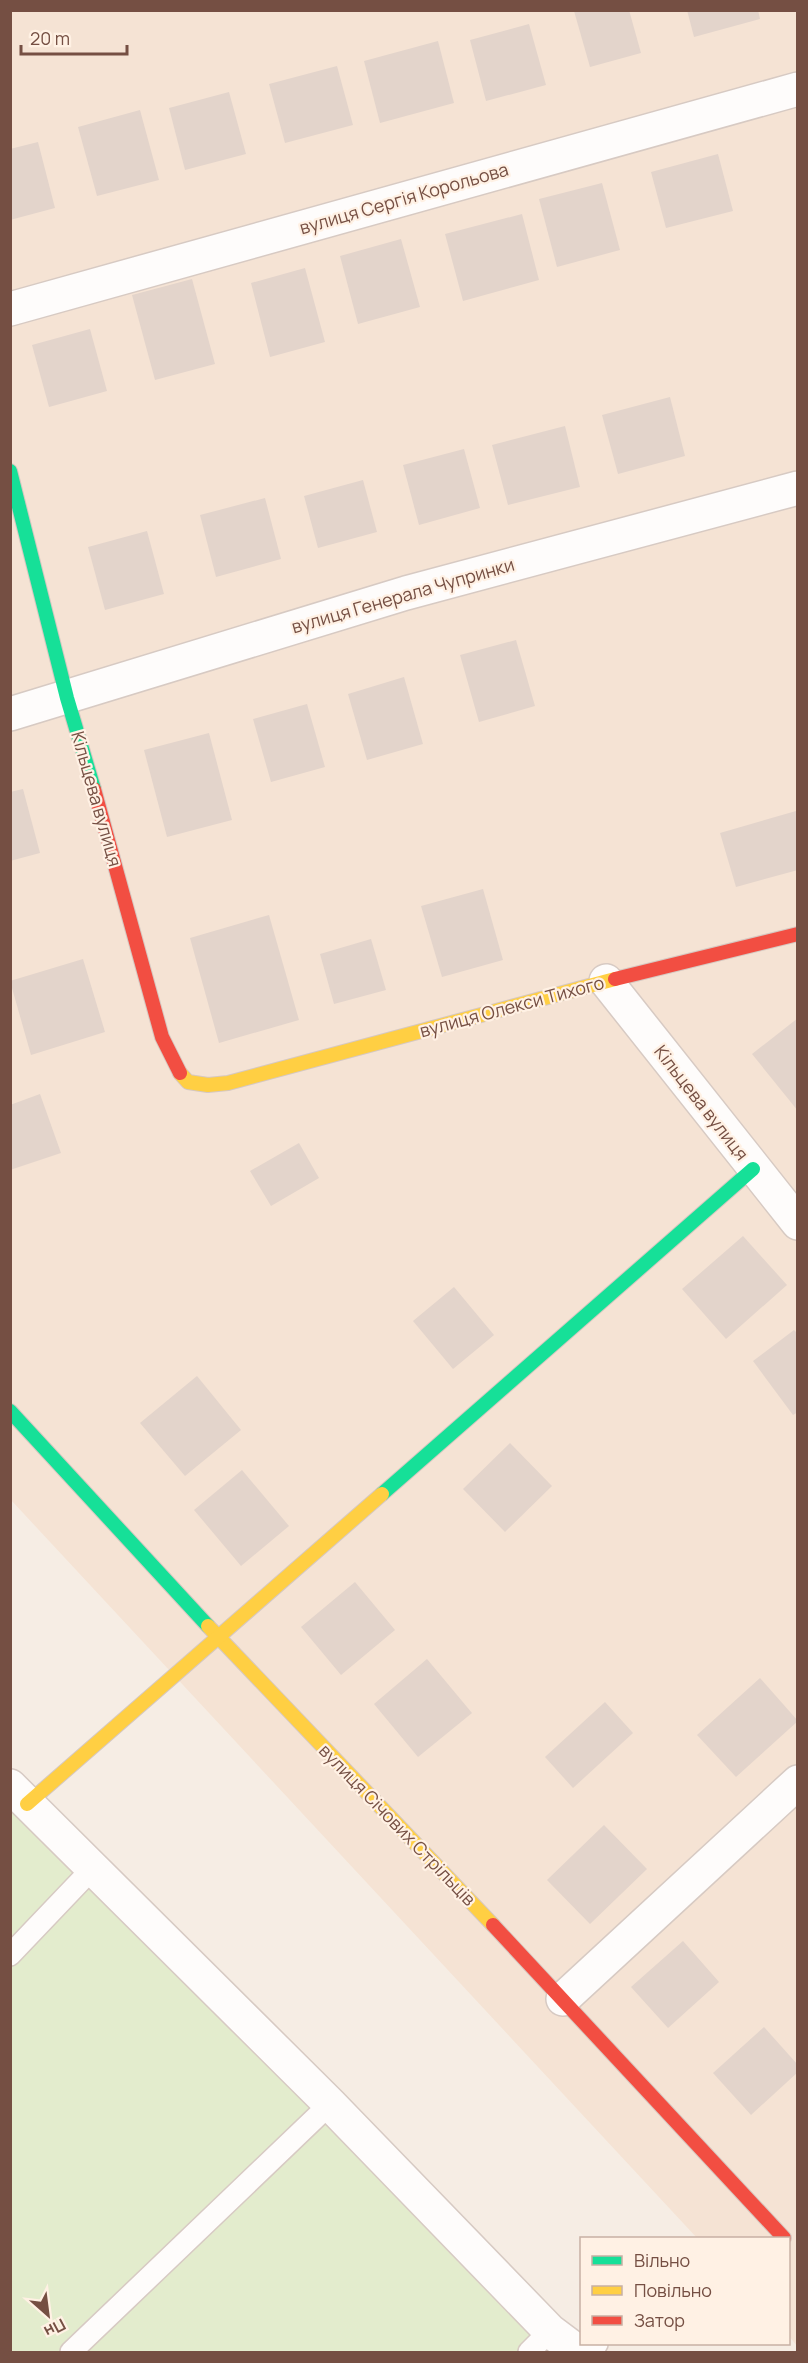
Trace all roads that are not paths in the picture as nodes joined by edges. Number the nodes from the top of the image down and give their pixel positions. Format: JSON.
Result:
{"nodes":[{"id":1,"x":798,"y":89,"type":"edge"},
{"id":2,"x":10,"y":309,"type":"edge"},
{"id":3,"x":10,"y":471,"type":"edge"},
{"id":4,"x":798,"y":488,"type":"edge"},
{"id":5,"x":67,"y":698,"type":"junction"},
{"id":6,"x":10,"y":714,"type":"edge"},
{"id":7,"x":798,"y":934,"type":"edge"},
{"id":8,"x":606,"y":981,"type":"junction"},
{"id":9,"x":228,"y":1083,"type":"joint"},
{"id":10,"x":753,"y":1168,"type":"junction"},
{"id":11,"x":798,"y":1223,"type":"edge"},
{"id":12,"x":10,"y":1411,"type":"edge"},
{"id":13,"x":219,"y":1638,"type":"junction"},
{"id":14,"x":798,"y":1782,"type":"edge"},
{"id":15,"x":19,"y":1795,"type":"edge"},
{"id":16,"x":92,"y":1869,"type":"junction"},
{"id":17,"x":10,"y":1955,"type":"edge"},
{"id":18,"x":563,"y":1999,"type":"junction"},
{"id":19,"x":330,"y":2104,"type":"junction"},
{"id":20,"x":775,"y":2236,"type":"edge"},
{"id":21,"x":540,"y":2342,"type":"edge"},
{"id":22,"x":71,"y":2352,"type":"edge"},
{"id":23,"x":578,"y":2352,"type":"edge"}],
"edges":[{"from":1,"to":2,"type":"street","name":"вулиця Сергія Корольова"},
{"from":3,"to":5,"type":"street","name":"Кільцева вулиця"},
{"from":4,"to":5,"type":"street","name":"вулиця Генерала Чупринки"},
{"from":5,"to":6,"type":"street","name":"вулиця Генерала Чупринки"},
{"from":5,"to":9,"type":"street","name":"Кільцева вулиця"},
{"from":7,"to":8,"type":"street","name":"вулиця Олекси Тихого"},
{"from":8,"to":9,"type":"street","name":"вулиця Олекси Тихого"},
{"from":8,"to":10,"type":"street","name":"Кільцева вулиця"},
{"from":10,"to":11,"type":"street","name":"Кільцева вулиця"},
{"from":10,"to":13,"type":"street"},
{"from":12,"to":13,"type":"street","name":"вулиця Січових Стрільців"},
{"from":13,"to":15,"type":"street"},
{"from":13,"to":18,"type":"street","name":"вулиця Січових Стрільців"},
{"from":14,"to":18,"type":"street"},
{"from":15,"to":16,"type":"street"},
{"from":16,"to":17,"type":"lane"},
{"from":16,"to":19,"type":"street"},
{"from":18,"to":20,"type":"street","name":"вулиця Січових Стрільців"},
{"from":19,"to":21,"type":"street"},
{"from":19,"to":22,"type":"lane"},
{"from":21,"to":23,"type":"street"}]}
